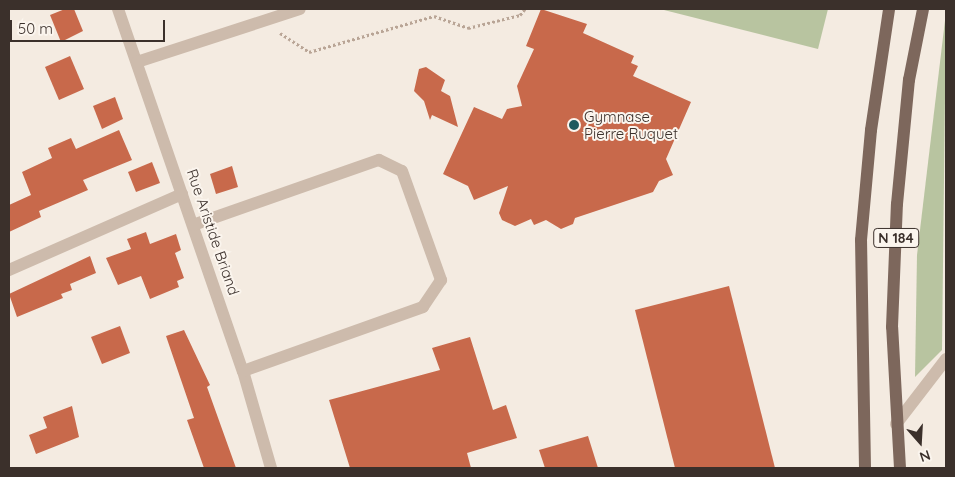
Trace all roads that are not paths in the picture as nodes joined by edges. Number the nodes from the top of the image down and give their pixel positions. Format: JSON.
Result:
{"nodes":[{"id":1,"x":118,"y":9,"type":"edge"},
{"id":2,"x":300,"y":9,"type":"edge"},
{"id":3,"x":889,"y":9,"type":"edge"},
{"id":4,"x":923,"y":9,"type":"edge"},
{"id":5,"x":137,"y":62,"type":"junction"},
{"id":6,"x":182,"y":194,"type":"junction"},
{"id":7,"x":193,"y":224,"type":"junction"},
{"id":8,"x":9,"y":270,"type":"edge"},
{"id":9,"x":946,"y":359,"type":"edge"},
{"id":10,"x":243,"y":371,"type":"junction"},
{"id":11,"x":896,"y":424,"type":"junction"},
{"id":12,"x":271,"y":468,"type":"edge"},
{"id":13,"x":865,"y":468,"type":"edge"},
{"id":14,"x":900,"y":468,"type":"edge"}],
"edges":[{"from":1,"to":5,"type":"street","name":"Rue Aristide Briand"},
{"from":2,"to":5,"type":"street"},
{"from":3,"to":13,"type":"main road","number":"N 184"},
{"from":4,"to":11,"type":"main road","number":"N 184"},
{"from":5,"to":6,"type":"street","name":"Rue Aristide Briand"},
{"from":6,"to":7,"type":"street","name":"Rue Aristide Briand"},
{"from":6,"to":8,"type":"street"},
{"from":7,"to":10,"type":"street","name":"Rue Aristide Briand"},
{"from":7,"to":10,"type":"street"},
{"from":9,"to":11,"type":"street"},
{"from":10,"to":12,"type":"street","name":"Rue Aristide Briand"},
{"from":11,"to":14,"type":"main road","number":"N 184"}]}
